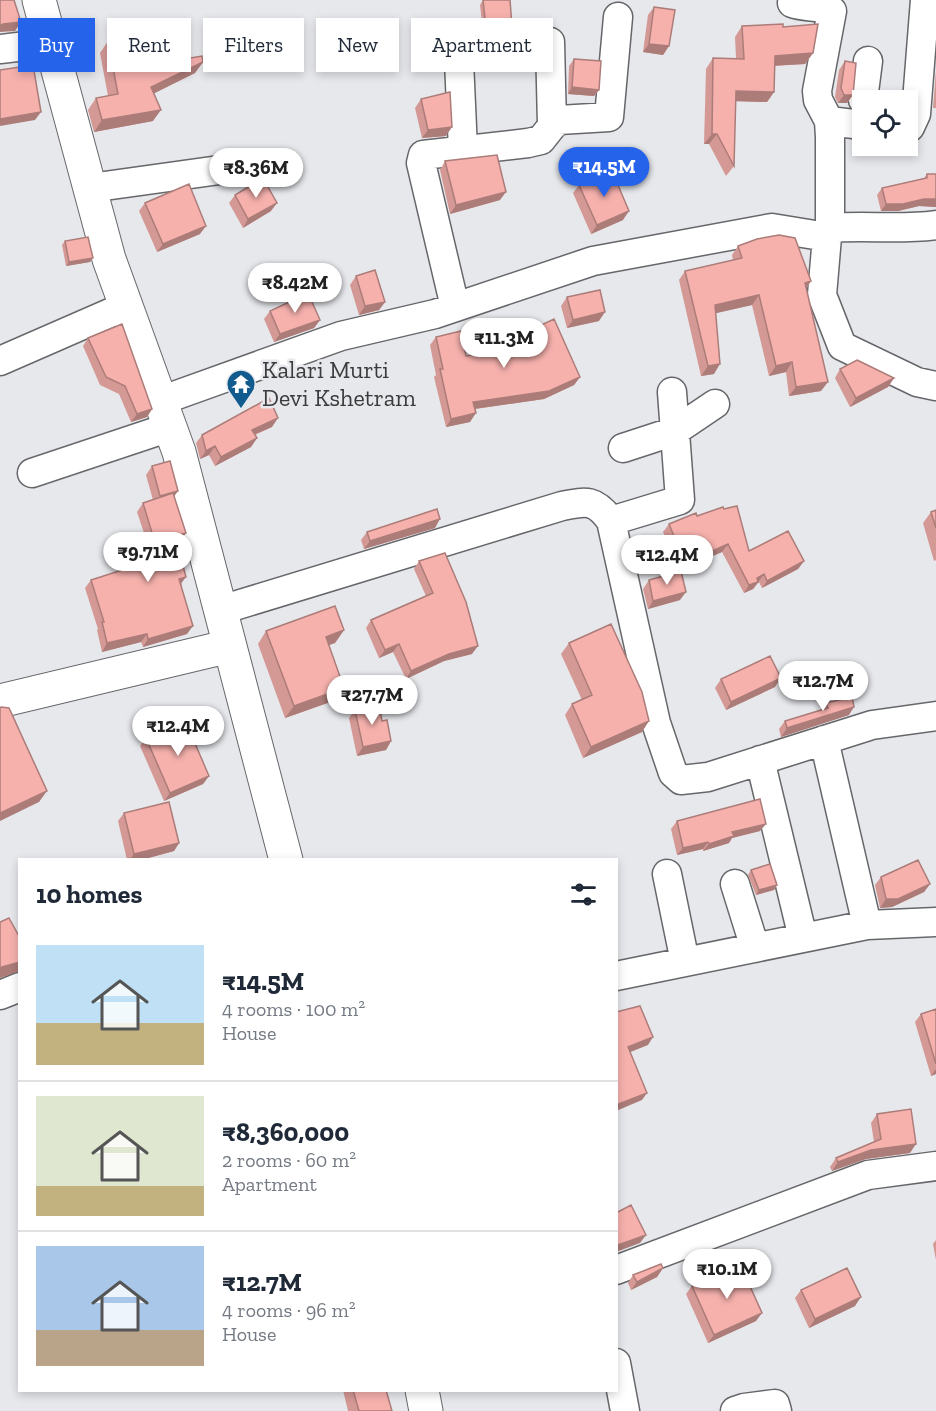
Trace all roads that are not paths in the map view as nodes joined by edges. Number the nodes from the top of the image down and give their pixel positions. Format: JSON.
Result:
{"nodes":[{"id":1,"x":39,"y":0,"type":"edge"},
{"id":2,"x":792,"y":0,"type":"edge"},
{"id":3,"x":925,"y":0,"type":"edge"},
{"id":4,"x":618,"y":17,"type":"dead end"},
{"id":5,"x":44,"y":18,"type":"edge"},
{"id":6,"x":18,"y":47,"type":"edge"},
{"id":7,"x":0,"y":49,"type":"edge"},
{"id":8,"x":868,"y":61,"type":"dead end"},
{"id":9,"x":58,"y":72,"type":"edge"},
{"id":10,"x":459,"y":72,"type":"edge"},
{"id":11,"x":551,"y":72,"type":"edge"},
{"id":12,"x":865,"y":90,"type":"edge"},
{"id":13,"x":918,"y":90,"type":"edge"},
{"id":14,"x":852,"y":116,"type":"edge"},
{"id":15,"x":829,"y":120,"type":"junction"},
{"id":16,"x":552,"y":126,"type":"junction"},
{"id":17,"x":463,"y":150,"type":"junction"},
{"id":18,"x":255,"y":165,"type":"dead end"},
{"id":19,"x":90,"y":188,"type":"junction"},
{"id":20,"x":936,"y":225,"type":"edge"},
{"id":21,"x":828,"y":232,"type":"junction"},
{"id":22,"x":126,"y":306,"type":"junction"},
{"id":23,"x":455,"y":307,"type":"junction"},
{"id":24,"x":0,"y":361,"type":"edge"},
{"id":25,"x":936,"y":386,"type":"edge"},
{"id":26,"x":672,"y":392,"type":"dead end"},
{"id":27,"x":715,"y":404,"type":"dead end"},
{"id":28,"x":165,"y":414,"type":"junction"},
{"id":29,"x":675,"y":431,"type":"junction"},
{"id":30,"x":622,"y":448,"type":"dead end"},
{"id":31,"x":32,"y":473,"type":"dead end"},
{"id":32,"x":610,"y":521,"type":"junction"},
{"id":33,"x":221,"y":610,"type":"junction"},
{"id":34,"x":230,"y":645,"type":"junction"},
{"id":35,"x":0,"y":701,"type":"edge"},
{"id":36,"x":936,"y":716,"type":"edge"},
{"id":37,"x":824,"y":740,"type":"junction"},
{"id":38,"x":760,"y":760,"type":"junction"},
{"id":39,"x":285,"y":858,"type":"edge"},
{"id":40,"x":667,"y":874,"type":"dead end"},
{"id":41,"x":735,"y":884,"type":"dead end"},
{"id":42,"x":936,"y":922,"type":"edge"},
{"id":43,"x":867,"y":925,"type":"junction"},
{"id":44,"x":803,"y":938,"type":"junction"},
{"id":45,"x":755,"y":948,"type":"junction"},
{"id":46,"x":685,"y":962,"type":"junction"},
{"id":47,"x":618,"y":976,"type":"edge"},
{"id":48,"x":18,"y":988,"type":"edge"},
{"id":49,"x":0,"y":994,"type":"edge"},
{"id":50,"x":936,"y":1166,"type":"edge"},
{"id":51,"x":618,"y":1269,"type":"edge"},
{"id":52,"x":618,"y":1374,"type":"edge"},
{"id":53,"x":422,"y":1392,"type":"edge"},
{"id":54,"x":426,"y":1411,"type":"edge"},
{"id":55,"x":625,"y":1411,"type":"edge"},
{"id":56,"x":735,"y":1411,"type":"edge"},
{"id":57,"x":777,"y":1411,"type":"edge"}],
"edges":[{"from":1,"to":5,"type":"street"},
{"from":2,"to":15,"type":"street"},
{"from":3,"to":13,"type":"street"},
{"from":4,"to":16,"type":"street"},
{"from":6,"to":7,"type":"street"},
{"from":8,"to":12,"type":"street"},
{"from":9,"to":19,"type":"street"},
{"from":10,"to":17,"type":"street"},
{"from":11,"to":16,"type":"street"},
{"from":14,"to":15,"type":"street"},
{"from":15,"to":21,"type":"street"},
{"from":16,"to":17,"type":"street"},
{"from":17,"to":23,"type":"street"},
{"from":18,"to":19,"type":"street"},
{"from":19,"to":22,"type":"street"},
{"from":20,"to":21,"type":"street"},
{"from":21,"to":23,"type":"street"},
{"from":21,"to":25,"type":"street"},
{"from":22,"to":24,"type":"street"},
{"from":22,"to":28,"type":"street"},
{"from":23,"to":28,"type":"street"},
{"from":26,"to":29,"type":"street"},
{"from":27,"to":29,"type":"street"},
{"from":28,"to":31,"type":"street"},
{"from":28,"to":33,"type":"street"},
{"from":29,"to":30,"type":"street"},
{"from":29,"to":32,"type":"street"},
{"from":32,"to":33,"type":"street"},
{"from":32,"to":38,"type":"street"},
{"from":33,"to":34,"type":"street"},
{"from":34,"to":35,"type":"street"},
{"from":34,"to":39,"type":"street"},
{"from":36,"to":37,"type":"street"},
{"from":37,"to":38,"type":"street"},
{"from":37,"to":43,"type":"street"},
{"from":38,"to":44,"type":"street"},
{"from":40,"to":46,"type":"street"},
{"from":41,"to":45,"type":"street"},
{"from":42,"to":43,"type":"street"},
{"from":43,"to":44,"type":"street"},
{"from":44,"to":45,"type":"street"},
{"from":45,"to":46,"type":"street"},
{"from":46,"to":47,"type":"street"},
{"from":48,"to":49,"type":"street"},
{"from":50,"to":51,"type":"street"},
{"from":52,"to":55,"type":"street"},
{"from":53,"to":54,"type":"street"},
{"from":56,"to":57,"type":"street"}]}
